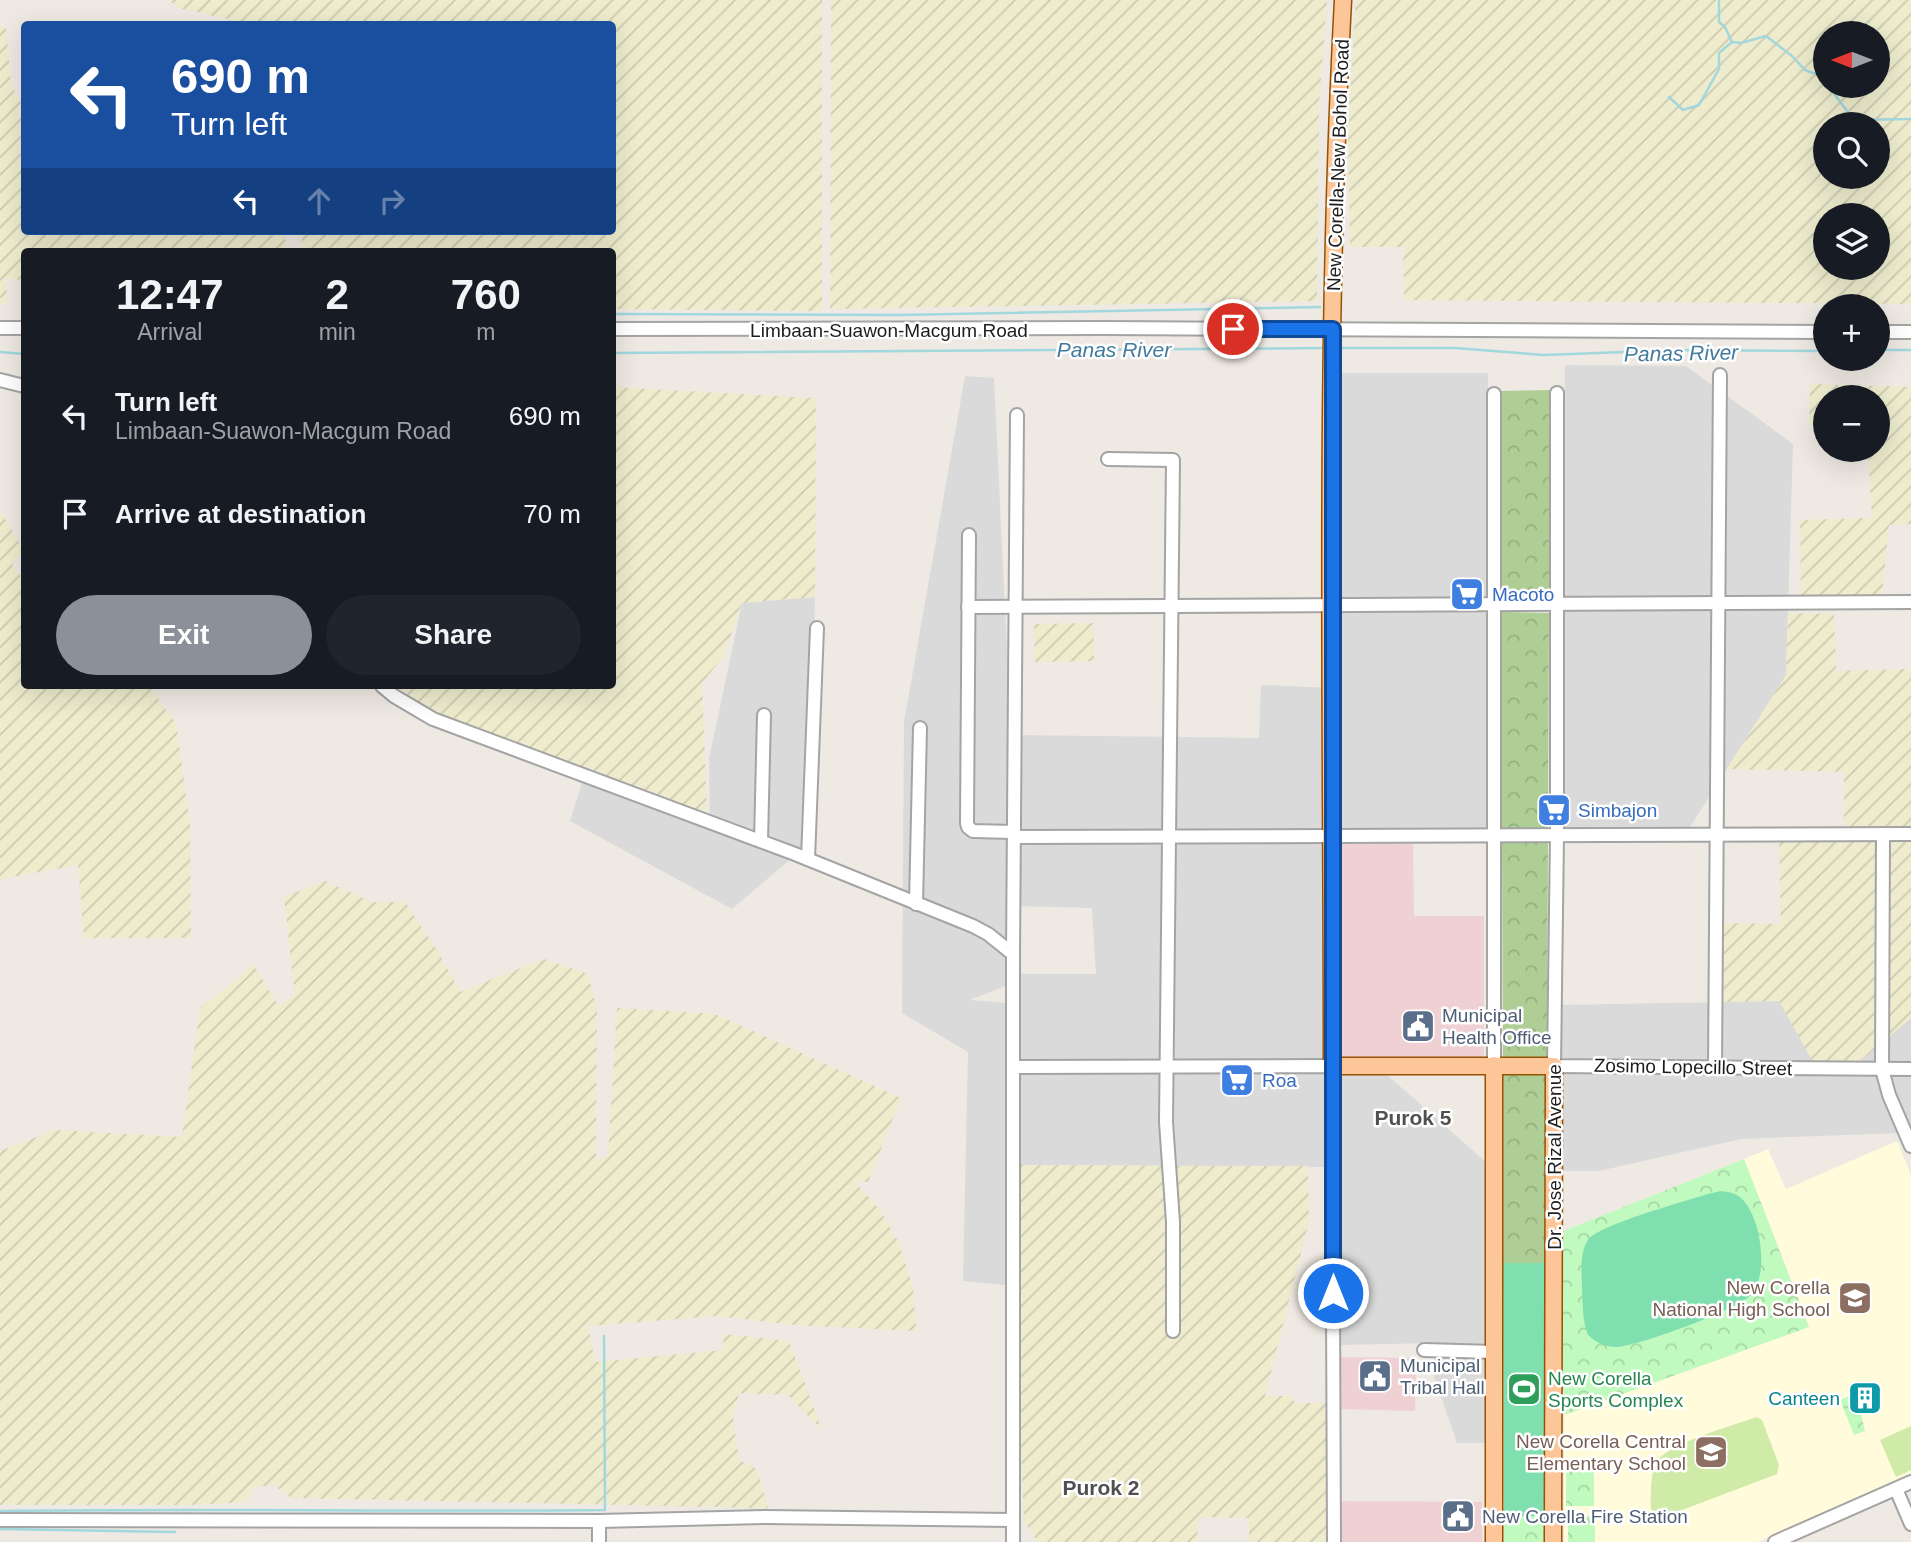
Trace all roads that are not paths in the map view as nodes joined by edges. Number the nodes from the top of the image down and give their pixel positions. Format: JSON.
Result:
{"nodes":[{"id":1,"x":1343,"y":0,"type":"edge"},
{"id":2,"x":0,"y":328,"type":"edge"},
{"id":3,"x":21,"y":328,"type":"edge"},
{"id":4,"x":616,"y":329,"type":"edge"},
{"id":5,"x":1813,"y":332,"type":"edge"},
{"id":6,"x":1890,"y":332,"type":"edge"},
{"id":7,"x":1911,"y":332,"type":"edge"},
{"id":8,"x":1333,"y":335,"type":"junction"},
{"id":9,"x":1720,"y":374,"type":"dead end"},
{"id":10,"x":0,"y":380,"type":"edge"},
{"id":11,"x":21,"y":385,"type":"edge"},
{"id":12,"x":1557,"y":393,"type":"dead end"},
{"id":13,"x":1494,"y":394,"type":"dead end"},
{"id":14,"x":1017,"y":415,"type":"dead end"},
{"id":15,"x":1108,"y":459,"type":"dead end"},
{"id":16,"x":969,"y":535,"type":"dead end"},
{"id":17,"x":1720,"y":603,"type":"junction"},
{"id":18,"x":1911,"y":603,"type":"edge"},
{"id":19,"x":1557,"y":604,"type":"junction"},
{"id":20,"x":1494,"y":605,"type":"junction"},
{"id":21,"x":1331,"y":606,"type":"junction"},
{"id":22,"x":968,"y":607,"type":"junction"},
{"id":23,"x":1014,"y":607,"type":"junction"},
{"id":24,"x":1171,"y":607,"type":"junction"},
{"id":25,"x":817,"y":628,"type":"dead end"},
{"id":26,"x":386,"y":689,"type":"edge"},
{"id":27,"x":764,"y":715,"type":"dead end"},
{"id":28,"x":920,"y":728,"type":"dead end"},
{"id":29,"x":1718,"y":834,"type":"junction"},
{"id":30,"x":1883,"y":834,"type":"junction"},
{"id":31,"x":1911,"y":834,"type":"edge"},
{"id":32,"x":1014,"y":835,"type":"junction"},
{"id":33,"x":1494,"y":835,"type":"junction"},
{"id":34,"x":1557,"y":835,"type":"junction"},
{"id":35,"x":1332,"y":837,"type":"junction"},
{"id":36,"x":1169,"y":838,"type":"junction"},
{"id":37,"x":761,"y":841,"type":"junction"},
{"id":38,"x":808,"y":859,"type":"junction"},
{"id":39,"x":916,"y":904,"type":"junction"},
{"id":40,"x":1013,"y":954,"type":"junction"},
{"id":41,"x":1494,"y":1065,"type":"junction"},
{"id":42,"x":1167,"y":1066,"type":"junction"},
{"id":43,"x":1332,"y":1066,"type":"junction"},
{"id":44,"x":1554,"y":1066,"type":"junction"},
{"id":45,"x":1013,"y":1067,"type":"junction"},
{"id":46,"x":1715,"y":1067,"type":"junction"},
{"id":47,"x":1881,"y":1069,"type":"junction"},
{"id":48,"x":1911,"y":1069,"type":"edge"},
{"id":49,"x":1911,"y":1146,"type":"edge"},
{"id":50,"x":1173,"y":1331,"type":"dead end"},
{"id":51,"x":1424,"y":1350,"type":"dead end"},
{"id":52,"x":1494,"y":1352,"type":"junction"},
{"id":53,"x":1911,"y":1482,"type":"edge"},
{"id":54,"x":1896,"y":1489,"type":"junction"},
{"id":55,"x":0,"y":1520,"type":"edge"},
{"id":56,"x":1012,"y":1520,"type":"junction"},
{"id":57,"x":599,"y":1521,"type":"junction"},
{"id":58,"x":1911,"y":1524,"type":"edge"},
{"id":59,"x":599,"y":1542,"type":"edge"},
{"id":60,"x":1013,"y":1542,"type":"edge"},
{"id":61,"x":1334,"y":1542,"type":"edge"},
{"id":62,"x":1494,"y":1542,"type":"edge"},
{"id":63,"x":1553,"y":1542,"type":"edge"},
{"id":64,"x":1775,"y":1542,"type":"edge"}],
"edges":[{"from":1,"to":8,"type":"main road","name":"New Corella-New Bohol Road"},
{"from":2,"to":3,"type":"street"},
{"from":4,"to":8,"type":"street","name":"Limbaan-Suawon-Macgum Road"},
{"from":5,"to":8,"type":"street","name":"Limbaan-Suawon-Macgum Road"},
{"from":6,"to":7,"type":"street"},
{"from":8,"to":21,"type":"main road","name":"New Corella-New Bohol Road"},
{"from":9,"to":17,"type":"street"},
{"from":10,"to":11,"type":"street"},
{"from":12,"to":19,"type":"street","name":"Dr. Jose Rizal Avenue"},
{"from":13,"to":20,"type":"street"},
{"from":14,"to":23,"type":"street"},
{"from":15,"to":24,"type":"street"},
{"from":16,"to":22,"type":"street"},
{"from":17,"to":18,"type":"street"},
{"from":17,"to":19,"type":"street"},
{"from":17,"to":29,"type":"street"},
{"from":19,"to":20,"type":"street"},
{"from":19,"to":34,"type":"street","name":"Dr. Jose Rizal Avenue"},
{"from":20,"to":21,"type":"street"},
{"from":20,"to":33,"type":"street"},
{"from":21,"to":24,"type":"street"},
{"from":21,"to":35,"type":"main road","name":"New Corella-New Bohol Road"},
{"from":22,"to":23,"type":"street"},
{"from":22,"to":32,"type":"street"},
{"from":23,"to":24,"type":"street"},
{"from":23,"to":32,"type":"street"},
{"from":24,"to":36,"type":"street"},
{"from":25,"to":38,"type":"street"},
{"from":26,"to":37,"type":"street"},
{"from":27,"to":37,"type":"street"},
{"from":28,"to":39,"type":"street"},
{"from":29,"to":30,"type":"street"},
{"from":29,"to":34,"type":"street"},
{"from":29,"to":46,"type":"street"},
{"from":30,"to":31,"type":"street"},
{"from":30,"to":47,"type":"street"},
{"from":32,"to":36,"type":"street"},
{"from":32,"to":40,"type":"street"},
{"from":33,"to":34,"type":"street"},
{"from":33,"to":35,"type":"street"},
{"from":33,"to":41,"type":"street"},
{"from":34,"to":44,"type":"street","name":"Dr. Jose Rizal Avenue"},
{"from":35,"to":36,"type":"street"},
{"from":35,"to":43,"type":"main road","name":"New Corella-New Bohol Road"},
{"from":36,"to":42,"type":"street"},
{"from":37,"to":38,"type":"street"},
{"from":38,"to":39,"type":"street"},
{"from":39,"to":40,"type":"street"},
{"from":40,"to":45,"type":"street"},
{"from":41,"to":43,"type":"main road","name":"Zosimo Lopecillo Street"},
{"from":41,"to":44,"type":"main road","name":"Zosimo Lopecillo Street"},
{"from":41,"to":52,"type":"main road"},
{"from":42,"to":43,"type":"street","name":"Zosimo Lopecillo Street"},
{"from":42,"to":45,"type":"street","name":"Zosimo Lopecillo Street"},
{"from":42,"to":50,"type":"street"},
{"from":43,"to":61,"type":"street"},
{"from":44,"to":46,"type":"street","name":"Zosimo Lopecillo Street"},
{"from":44,"to":63,"type":"main road","name":"Dr. Jose Rizal Avenue"},
{"from":45,"to":56,"type":"street"},
{"from":46,"to":47,"type":"street","name":"Zosimo Lopecillo Street"},
{"from":47,"to":48,"type":"street","name":"Zosimo Lopecillo Street"},
{"from":47,"to":49,"type":"street"},
{"from":51,"to":52,"type":"street"},
{"from":52,"to":62,"type":"main road"},
{"from":53,"to":54,"type":"street"},
{"from":54,"to":58,"type":"street"},
{"from":54,"to":64,"type":"street"},
{"from":55,"to":57,"type":"street"},
{"from":56,"to":57,"type":"street"},
{"from":56,"to":60,"type":"street"},
{"from":57,"to":59,"type":"street"}]}
